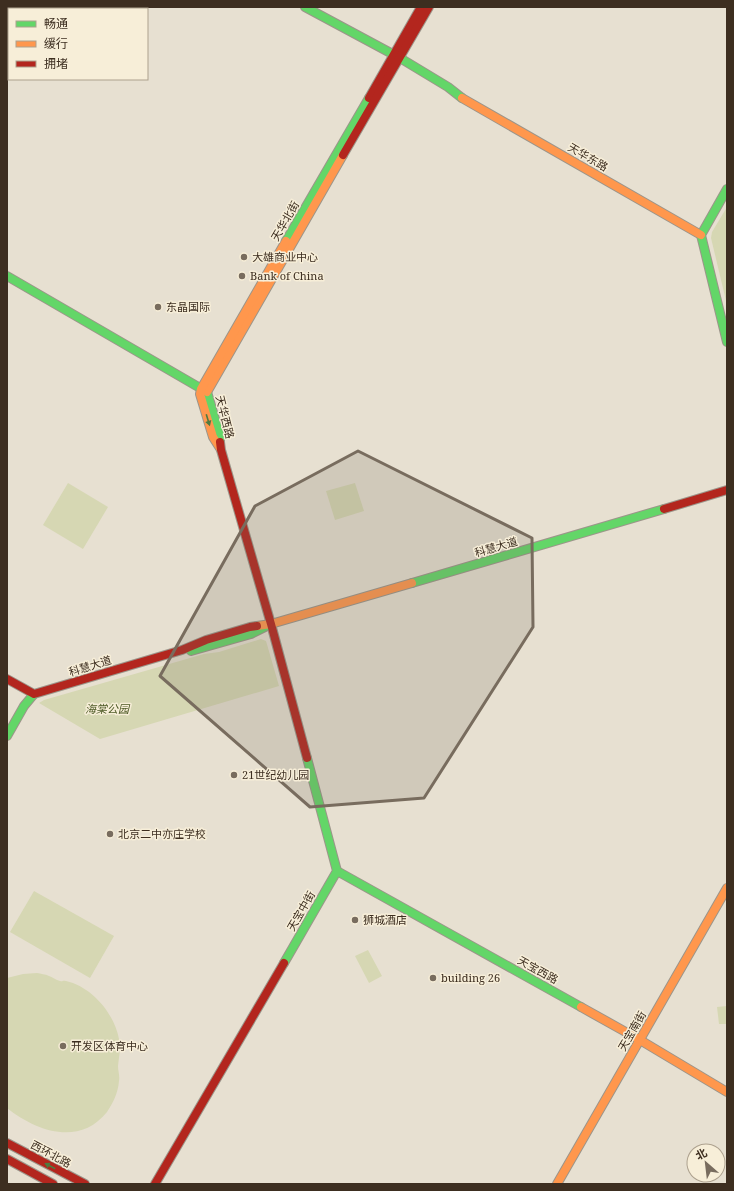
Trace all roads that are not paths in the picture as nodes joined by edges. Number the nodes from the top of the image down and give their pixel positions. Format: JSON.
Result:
{"nodes":[{"id":1,"x":305,"y":7,"type":"edge"},
{"id":2,"x":421,"y":7,"type":"edge"},
{"id":3,"x":429,"y":7,"type":"edge"},
{"id":4,"x":395,"y":59,"type":"junction"},
{"id":5,"x":727,"y":189,"type":"edge"},
{"id":6,"x":701,"y":235,"type":"junction"},
{"id":7,"x":7,"y":276,"type":"edge"},
{"id":8,"x":727,"y":342,"type":"edge"},
{"id":9,"x":204,"y":390,"type":"junction"},
{"id":10,"x":727,"y":490,"type":"edge"},
{"id":11,"x":271,"y":624,"type":"junction"},
{"id":12,"x":7,"y":678,"type":"edge"},
{"id":13,"x":34,"y":694,"type":"junction"},
{"id":14,"x":7,"y":736,"type":"edge"},
{"id":15,"x":337,"y":871,"type":"junction"},
{"id":16,"x":727,"y":888,"type":"edge"},
{"id":17,"x":640,"y":1040,"type":"junction"},
{"id":18,"x":727,"y":1092,"type":"edge"},
{"id":19,"x":7,"y":1143,"type":"edge"},
{"id":20,"x":7,"y":1159,"type":"edge"},
{"id":21,"x":53,"y":1184,"type":"edge"},
{"id":22,"x":85,"y":1184,"type":"edge"},
{"id":23,"x":155,"y":1184,"type":"edge"},
{"id":24,"x":557,"y":1184,"type":"edge"}],
"edges":[{"from":1,"to":4,"type":"street","name":"天华东路"},
{"from":2,"to":4,"type":"street","name":"天华北街"},
{"from":3,"to":4,"type":"street","name":"天华北街"},
{"from":4,"to":6,"type":"street","name":"天华东路"},
{"from":4,"to":9,"type":"street","name":"天华北街"},
{"from":5,"to":6,"type":"street"},
{"from":6,"to":8,"type":"street"},
{"from":7,"to":9,"type":"street","name":"天华西路"},
{"from":9,"to":11,"type":"street","name":"天华西路"},
{"from":10,"to":11,"type":"street","name":"科慧大道"},
{"from":11,"to":13,"type":"street","name":"科慧大道"},
{"from":11,"to":15,"type":"street"},
{"from":12,"to":13,"type":"street"},
{"from":13,"to":14,"type":"street"},
{"from":15,"to":17,"type":"street","name":"天宝西路"},
{"from":15,"to":23,"type":"street","name":"天宝中街"},
{"from":16,"to":17,"type":"street","name":"天宝南街"},
{"from":17,"to":18,"type":"street","name":"天宝西路"},
{"from":17,"to":24,"type":"street","name":"天宝南街"},
{"from":22,"to":19,"type":"street","name":"西环北路","one_way":true},
{"from":20,"to":21,"type":"street"}]}
